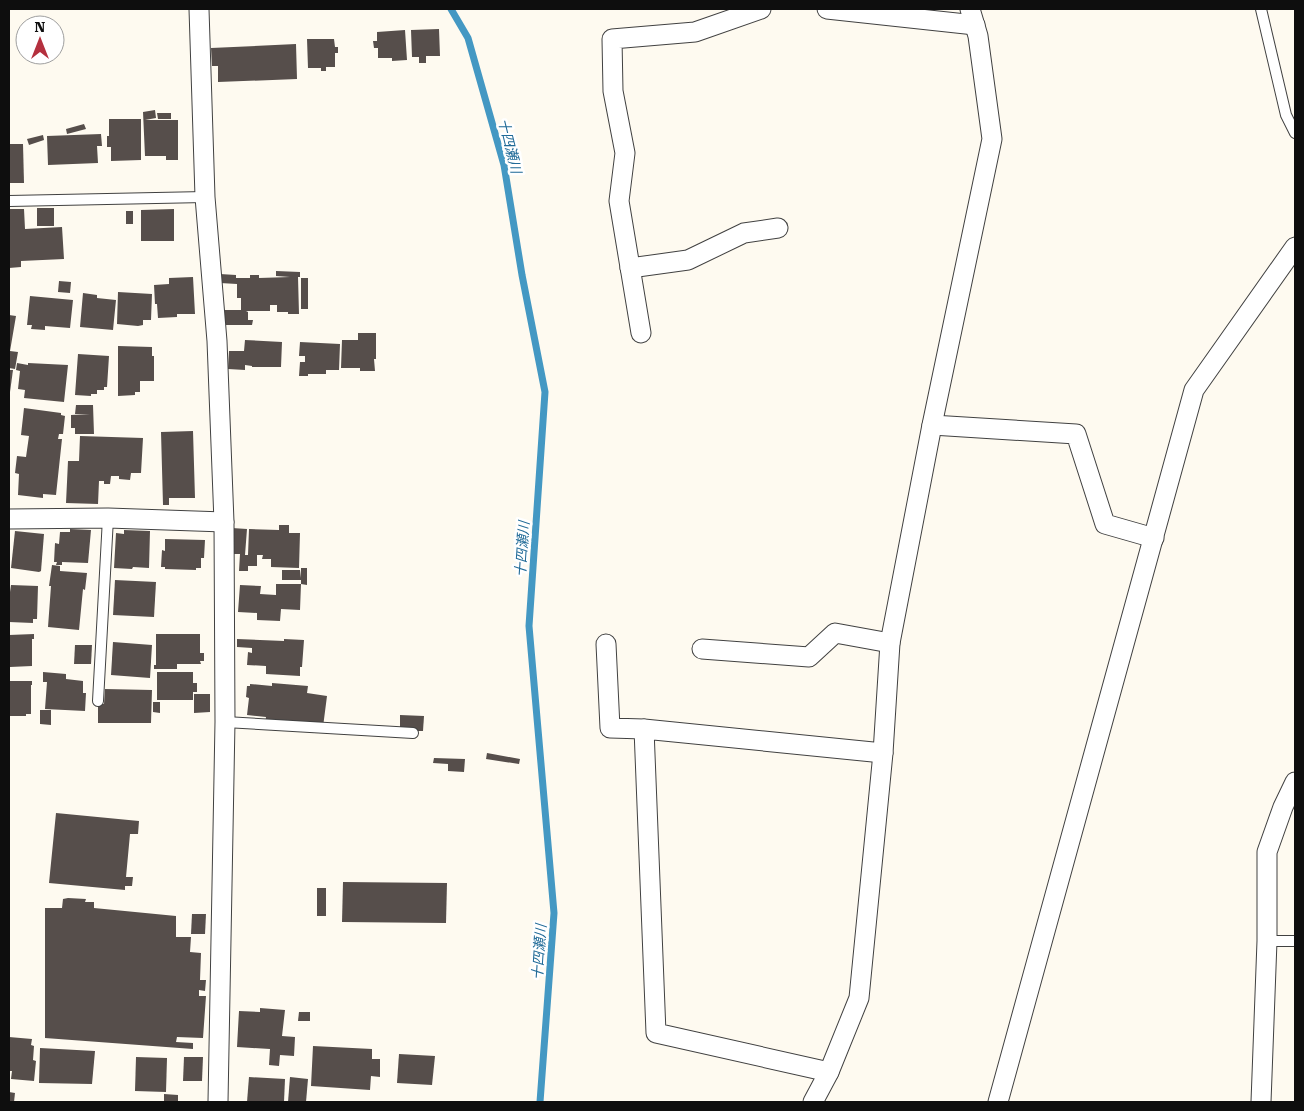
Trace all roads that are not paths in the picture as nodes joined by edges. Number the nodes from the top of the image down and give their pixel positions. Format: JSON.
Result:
{"nodes":[{"id":1,"x":199,"y":9,"type":"edge"},
{"id":2,"x":761,"y":9,"type":"edge"},
{"id":3,"x":828,"y":9,"type":"edge"},
{"id":4,"x":1261,"y":9,"type":"edge"},
{"id":5,"x":972,"y":17,"type":"edge"},
{"id":6,"x":1295,"y":133,"type":"edge"},
{"id":7,"x":205,"y":197,"type":"junction"},
{"id":8,"x":9,"y":201,"type":"edge"},
{"id":9,"x":778,"y":228,"type":"dead end"},
{"id":10,"x":1295,"y":247,"type":"edge"},
{"id":11,"x":630,"y":268,"type":"junction"},
{"id":12,"x":641,"y":333,"type":"dead end"},
{"id":13,"x":932,"y":425,"type":"junction"},
{"id":14,"x":108,"y":518,"type":"junction"},
{"id":15,"x":9,"y":519,"type":"edge"},
{"id":16,"x":224,"y":522,"type":"junction"},
{"id":17,"x":1154,"y":538,"type":"junction"},
{"id":18,"x":890,"y":643,"type":"junction"},
{"id":19,"x":606,"y":644,"type":"dead end"},
{"id":20,"x":702,"y":649,"type":"dead end"},
{"id":21,"x":98,"y":701,"type":"dead end"},
{"id":22,"x":225,"y":722,"type":"junction"},
{"id":23,"x":644,"y":729,"type":"junction"},
{"id":24,"x":413,"y":733,"type":"dead end"},
{"id":25,"x":883,"y":753,"type":"junction"},
{"id":26,"x":1295,"y":782,"type":"edge"},
{"id":27,"x":1289,"y":808,"type":"edge"},
{"id":28,"x":1267,"y":940,"type":"junction"},
{"id":29,"x":1295,"y":941,"type":"edge"},
{"id":30,"x":829,"y":1072,"type":"junction"},
{"id":31,"x":218,"y":1102,"type":"edge"},
{"id":32,"x":813,"y":1102,"type":"edge"},
{"id":33,"x":998,"y":1102,"type":"edge"},
{"id":34,"x":1261,"y":1102,"type":"edge"}],
"edges":[{"from":1,"to":7,"type":"street"},
{"from":2,"to":11,"type":"street"},
{"from":3,"to":5,"type":"street"},
{"from":4,"to":6,"type":"lane"},
{"from":5,"to":13,"type":"street"},
{"from":7,"to":8,"type":"lane"},
{"from":7,"to":16,"type":"street"},
{"from":9,"to":11,"type":"street"},
{"from":10,"to":17,"type":"street"},
{"from":11,"to":12,"type":"street"},
{"from":13,"to":17,"type":"street"},
{"from":13,"to":18,"type":"street"},
{"from":14,"to":15,"type":"street"},
{"from":14,"to":16,"type":"street"},
{"from":14,"to":21,"type":"lane"},
{"from":16,"to":22,"type":"street"},
{"from":17,"to":33,"type":"street"},
{"from":18,"to":20,"type":"street"},
{"from":18,"to":25,"type":"street"},
{"from":19,"to":23,"type":"street"},
{"from":22,"to":24,"type":"lane"},
{"from":22,"to":31,"type":"street"},
{"from":23,"to":25,"type":"street"},
{"from":23,"to":30,"type":"street"},
{"from":25,"to":30,"type":"street"},
{"from":26,"to":27,"type":"street"},
{"from":27,"to":28,"type":"street"},
{"from":28,"to":29,"type":"lane"},
{"from":28,"to":34,"type":"street"},
{"from":30,"to":32,"type":"street"}]}
